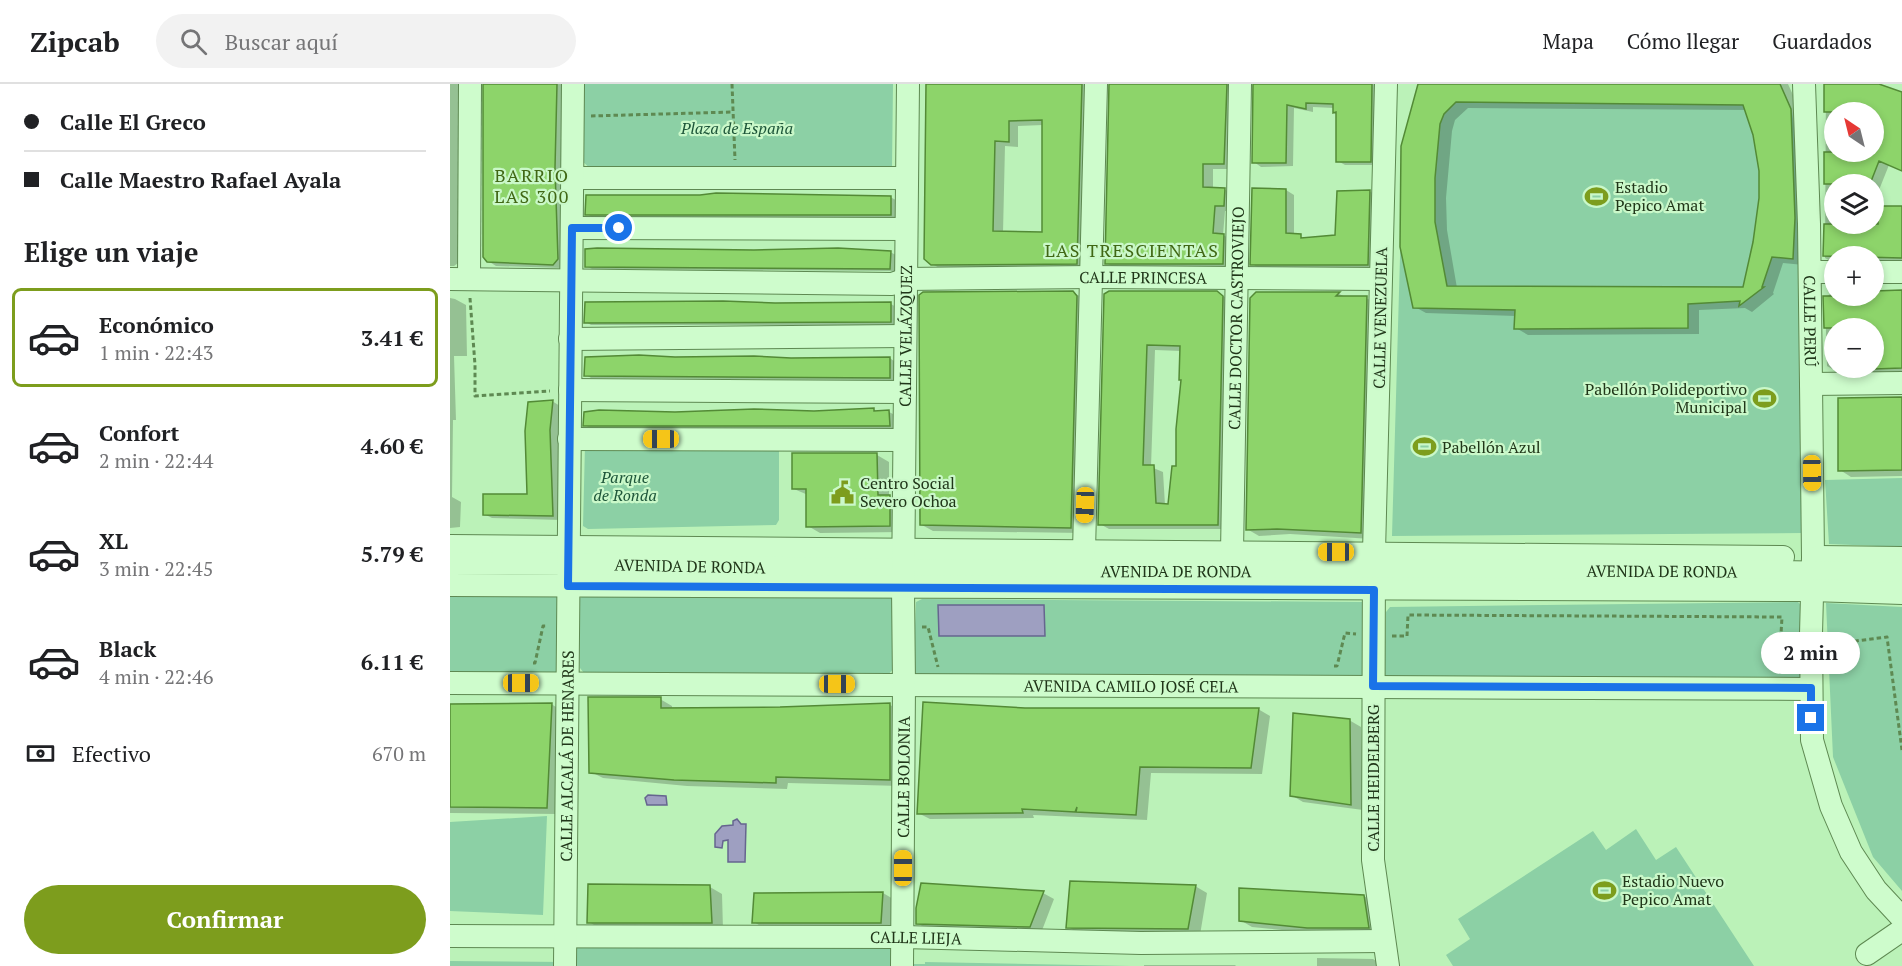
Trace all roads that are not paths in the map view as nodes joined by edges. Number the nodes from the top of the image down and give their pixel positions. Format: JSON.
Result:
{"nodes":[{"id":1,"x":470,"y":84,"type":"edge"},
{"id":2,"x":573,"y":84,"type":"edge"},
{"id":3,"x":908,"y":84,"type":"edge"},
{"id":4,"x":1096,"y":84,"type":"edge"},
{"id":5,"x":1240,"y":84,"type":"edge"},
{"id":6,"x":1386,"y":84,"type":"edge"},
{"id":7,"x":1804,"y":84,"type":"edge"},
{"id":8,"x":572,"y":178,"type":"junction"},
{"id":9,"x":907,"y":178,"type":"junction"},
{"id":10,"x":572,"y":228,"type":"junction"},
{"id":11,"x":906,"y":228,"type":"junction"},
{"id":12,"x":1810,"y":272,"type":"junction"},
{"id":13,"x":1824,"y":272,"type":"edge"},
{"id":14,"x":1884,"y":272,"type":"edge"},
{"id":15,"x":1902,"y":272,"type":"edge"},
{"id":16,"x":1092,"y":277,"type":"junction"},
{"id":17,"x":1236,"y":278,"type":"junction"},
{"id":18,"x":459,"y":279,"type":"edge"},
{"id":19,"x":906,"y":279,"type":"junction"},
{"id":20,"x":1380,"y":279,"type":"junction"},
{"id":21,"x":571,"y":280,"type":"junction"},
{"id":22,"x":905,"y":336,"type":"junction"},
{"id":23,"x":570,"y":339,"type":"junction"},
{"id":24,"x":1902,"y":383,"type":"edge"},
{"id":25,"x":1811,"y":384,"type":"junction"},
{"id":26,"x":570,"y":390,"type":"junction"},
{"id":27,"x":905,"y":392,"type":"junction"},
{"id":28,"x":569,"y":439,"type":"junction"},
{"id":29,"x":904,"y":440,"type":"junction"},
{"id":30,"x":450,"y":546,"type":"edge"},
{"id":31,"x":1084,"y":551,"type":"junction"},
{"id":32,"x":1232,"y":552,"type":"junction"},
{"id":33,"x":1902,"y":558,"type":"edge"},
{"id":34,"x":450,"y":563,"type":"edge"},
{"id":35,"x":568,"y":565,"type":"junction"},
{"id":36,"x":903,"y":569,"type":"junction"},
{"id":37,"x":1374,"y":570,"type":"junction"},
{"id":38,"x":1813,"y":573,"type":"junction"},
{"id":39,"x":1902,"y":574,"type":"edge"},
{"id":40,"x":450,"y":585,"type":"edge"},
{"id":41,"x":1902,"y":592,"type":"edge"},
{"id":42,"x":450,"y":682,"type":"edge"},
{"id":43,"x":568,"y":683,"type":"junction"},
{"id":44,"x":904,"y":685,"type":"junction"},
{"id":45,"x":1373,"y":686,"type":"junction"},
{"id":46,"x":1811,"y":688,"type":"junction"},
{"id":47,"x":1902,"y":918,"type":"edge"},
{"id":48,"x":1902,"y":930,"type":"edge"},
{"id":49,"x":450,"y":936,"type":"edge"},
{"id":50,"x":565,"y":936,"type":"junction"},
{"id":51,"x":903,"y":937,"type":"junction"},
{"id":52,"x":1383,"y":941,"type":"junction"},
{"id":53,"x":1867,"y":954,"type":"dead end"},
{"id":54,"x":565,"y":966,"type":"edge"},
{"id":55,"x":902,"y":966,"type":"edge"},
{"id":56,"x":1388,"y":966,"type":"edge"}],
"edges":[{"from":1,"to":18,"type":"street"},
{"from":2,"to":8,"type":"street","name":"CALLE ALCALÁ DE HENARES"},
{"from":3,"to":9,"type":"street","name":"CALLE VELÁZQUEZ"},
{"from":4,"to":16,"type":"street"},
{"from":5,"to":17,"type":"street","name":"CALLE DOCTOR CASTROVIEJO"},
{"from":6,"to":20,"type":"street","name":"CALLE VENEZUELA"},
{"from":7,"to":12,"type":"street","name":"CALLE PERÚ"},
{"from":8,"to":9,"type":"street"},
{"from":8,"to":10,"type":"street","name":"CALLE ALCALÁ DE HENARES"},
{"from":9,"to":11,"type":"street","name":"CALLE VELÁZQUEZ"},
{"from":10,"to":11,"type":"street"},
{"from":10,"to":21,"type":"street","name":"CALLE ALCALÁ DE HENARES"},
{"from":11,"to":19,"type":"street","name":"CALLE VELÁZQUEZ"},
{"from":12,"to":13,"type":"street"},
{"from":12,"to":25,"type":"street","name":"CALLE PERÚ"},
{"from":14,"to":15,"type":"street"},
{"from":16,"to":17,"type":"street","name":"CALLE PRINCESA"},
{"from":16,"to":19,"type":"street","name":"CALLE PRINCESA"},
{"from":16,"to":31,"type":"street"},
{"from":17,"to":20,"type":"street","name":"CALLE PRINCESA"},
{"from":17,"to":32,"type":"street","name":"CALLE DOCTOR CASTROVIEJO"},
{"from":18,"to":21,"type":"street","name":"CALLE PRINCESA"},
{"from":19,"to":21,"type":"street","name":"CALLE PRINCESA"},
{"from":19,"to":22,"type":"street","name":"CALLE VELÁZQUEZ"},
{"from":20,"to":37,"type":"street","name":"CALLE VENEZUELA"},
{"from":21,"to":23,"type":"street","name":"CALLE ALCALÁ DE HENARES"},
{"from":22,"to":23,"type":"street"},
{"from":22,"to":27,"type":"street","name":"CALLE VELÁZQUEZ"},
{"from":23,"to":26,"type":"street","name":"CALLE ALCALÁ DE HENARES"},
{"from":24,"to":25,"type":"street"},
{"from":25,"to":38,"type":"street","name":"CALLE PERÚ"},
{"from":26,"to":27,"type":"street"},
{"from":26,"to":28,"type":"street","name":"CALLE ALCALÁ DE HENARES"},
{"from":27,"to":29,"type":"street","name":"CALLE VELÁZQUEZ"},
{"from":28,"to":29,"type":"street"},
{"from":28,"to":35,"type":"street","name":"CALLE ALCALÁ DE HENARES"},
{"from":29,"to":36,"type":"street","name":"CALLE VELÁZQUEZ"},
{"from":30,"to":35,"type":"street","name":"AVENIDA DE RONDA"},
{"from":31,"to":32,"type":"street","name":"AVENIDA DE RONDA"},
{"from":31,"to":36,"type":"street","name":"AVENIDA DE RONDA"},
{"from":32,"to":37,"type":"street","name":"AVENIDA DE RONDA"},
{"from":33,"to":38,"type":"street","name":"AVENIDA DE RONDA"},
{"from":34,"to":35,"type":"street","name":"AVENIDA DE RONDA"},
{"from":35,"to":36,"type":"street","name":"AVENIDA DE RONDA"},
{"from":35,"to":36,"type":"street","name":"AVENIDA DE RONDA"},
{"from":35,"to":40,"type":"street","name":"AVENIDA DE RONDA"},
{"from":35,"to":43,"type":"street","name":"CALLE ALCALÁ DE HENARES"},
{"from":36,"to":37,"type":"street","name":"AVENIDA DE RONDA"},
{"from":36,"to":44,"type":"street","name":"CALLE BOLONIA"},
{"from":37,"to":38,"type":"street","name":"AVENIDA DE RONDA"},
{"from":37,"to":38,"type":"street","name":"AVENIDA DE RONDA"},
{"from":37,"to":45,"type":"street","name":"CALLE HEIDELBERG"},
{"from":38,"to":39,"type":"street","name":"AVENIDA DE RONDA"},
{"from":38,"to":41,"type":"street","name":"AVENIDA DE RONDA"},
{"from":38,"to":46,"type":"street","name":"CALLE PERÚ"},
{"from":42,"to":43,"type":"street","name":"AVENIDA CAMILO JOSÉ CELA"},
{"from":43,"to":44,"type":"street","name":"AVENIDA CAMILO JOSÉ CELA"},
{"from":43,"to":50,"type":"street","name":"CALLE ALCALÁ DE HENARES"},
{"from":44,"to":45,"type":"street","name":"AVENIDA CAMILO JOSÉ CELA"},
{"from":44,"to":51,"type":"street","name":"CALLE BOLONIA"},
{"from":45,"to":46,"type":"street","name":"AVENIDA CAMILO JOSÉ CELA"},
{"from":45,"to":52,"type":"street","name":"CALLE HEIDELBERG"},
{"from":46,"to":47,"type":"street","name":"CALLE PERÚ"},
{"from":48,"to":53,"type":"street"},
{"from":49,"to":50,"type":"street","name":"CALLE LIEJA"},
{"from":50,"to":51,"type":"street","name":"CALLE LIEJA"},
{"from":50,"to":54,"type":"street","name":"CALLE ALCALÁ DE HENARES"},
{"from":51,"to":52,"type":"street","name":"CALLE LIEJA"},
{"from":51,"to":55,"type":"street","name":"CALLE BOLONIA"},
{"from":52,"to":56,"type":"street","name":"CALLE HEIDELBERG"}]}
